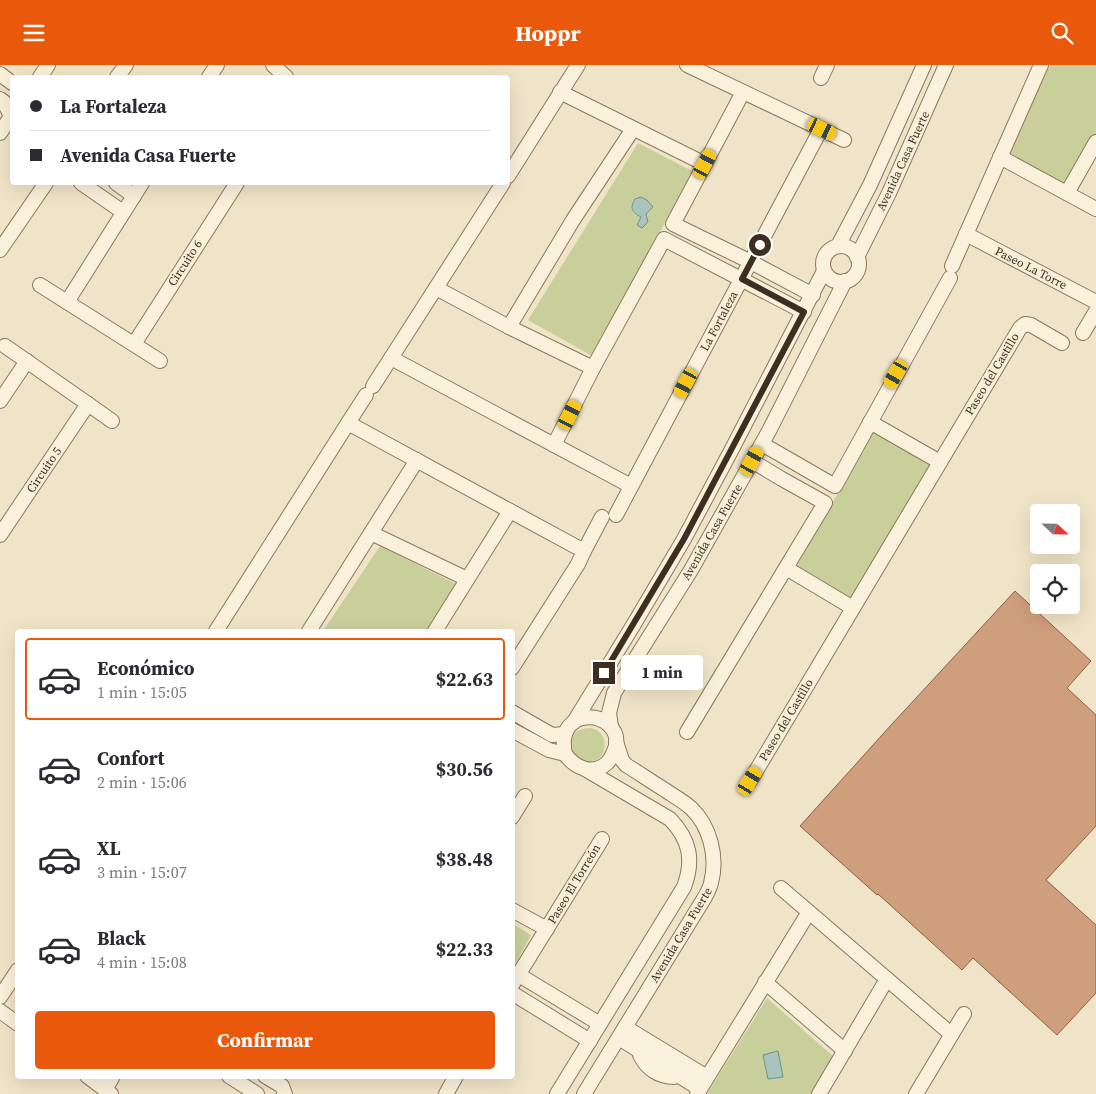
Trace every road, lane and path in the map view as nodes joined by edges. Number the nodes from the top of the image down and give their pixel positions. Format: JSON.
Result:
{"nodes":[{"id":1,"x":273,"y":65,"type":"edge"},
{"id":2,"x":578,"y":65,"type":"edge"},
{"id":3,"x":687,"y":65,"type":"edge"},
{"id":4,"x":924,"y":65,"type":"edge"},
{"id":5,"x":946,"y":65,"type":"edge"},
{"id":6,"x":1041,"y":65,"type":"edge"},
{"id":7,"x":284,"y":75,"type":"edge"},
{"id":8,"x":560,"y":92,"type":"junction"},
{"id":9,"x":743,"y":92,"type":"junction"},
{"id":10,"x":0,"y":99,"type":"edge"},
{"id":11,"x":10,"y":112,"type":"edge"},
{"id":12,"x":10,"y":119,"type":"edge"},
{"id":13,"x":633,"y":129,"type":"junction"},
{"id":14,"x":822,"y":129,"type":"junction"},
{"id":15,"x":0,"y":133,"type":"edge"},
{"id":16,"x":844,"y":140,"type":"dead end"},
{"id":17,"x":1096,"y":142,"type":"edge"},
{"id":18,"x":1000,"y":157,"type":"junction"},
{"id":19,"x":705,"y":164,"type":"junction"},
{"id":20,"x":510,"y":173,"type":"edge"},
{"id":21,"x":45,"y":185,"type":"edge"},
{"id":22,"x":84,"y":185,"type":"edge"},
{"id":23,"x":119,"y":185,"type":"edge"},
{"id":24,"x":141,"y":185,"type":"edge"},
{"id":25,"x":236,"y":185,"type":"edge"},
{"id":26,"x":502,"y":185,"type":"edge"},
{"id":27,"x":1067,"y":193,"type":"junction"},
{"id":28,"x":134,"y":196,"type":"junction"},
{"id":29,"x":1096,"y":209,"type":"edge"},
{"id":30,"x":123,"y":213,"type":"junction"},
{"id":31,"x":966,"y":234,"type":"junction"},
{"id":32,"x":838,"y":246,"type":"junction"},
{"id":33,"x":0,"y":250,"type":"edge"},
{"id":34,"x":857,"y":257,"type":"junction"},
{"id":35,"x":751,"y":262,"type":"junction"},
{"id":36,"x":824,"y":271,"type":"junction"},
{"id":37,"x":742,"y":279,"type":"junction"},
{"id":38,"x":845,"y":281,"type":"junction"},
{"id":39,"x":40,"y":285,"type":"dead end"},
{"id":40,"x":436,"y":288,"type":"junction"},
{"id":41,"x":813,"y":295,"type":"junction"},
{"id":42,"x":1096,"y":301,"type":"edge"},
{"id":43,"x":67,"y":302,"type":"junction"},
{"id":44,"x":1096,"y":311,"type":"edge"},
{"id":45,"x":804,"y":312,"type":"junction"},
{"id":46,"x":509,"y":327,"type":"junction"},
{"id":47,"x":1084,"y":333,"type":"dead end"},
{"id":48,"x":1062,"y":343,"type":"dead end"},
{"id":49,"x":134,"y":344,"type":"junction"},
{"id":50,"x":5,"y":345,"type":"dead end"},
{"id":51,"x":391,"y":358,"type":"junction"},
{"id":52,"x":27,"y":361,"type":"junction"},
{"id":53,"x":160,"y":361,"type":"dead end"},
{"id":54,"x":593,"y":368,"type":"junction"},
{"id":55,"x":0,"y":401,"type":"edge"},
{"id":56,"x":88,"y":404,"type":"junction"},
{"id":57,"x":112,"y":421,"type":"dead end"},
{"id":58,"x":870,"y":422,"type":"junction"},
{"id":59,"x":348,"y":423,"type":"junction"},
{"id":60,"x":762,"y":444,"type":"junction"},
{"id":61,"x":554,"y":445,"type":"junction"},
{"id":62,"x":417,"y":460,"type":"junction"},
{"id":63,"x":752,"y":461,"type":"junction"},
{"id":64,"x":940,"y":462,"type":"junction"},
{"id":65,"x":631,"y":486,"type":"junction"},
{"id":66,"x":510,"y":511,"type":"junction"},
{"id":67,"x":371,"y":533,"type":"junction"},
{"id":68,"x":0,"y":535,"type":"edge"},
{"id":69,"x":584,"y":551,"type":"junction"},
{"id":70,"x":786,"y":568,"type":"junction"},
{"id":71,"x":467,"y":579,"type":"junction"},
{"id":72,"x":853,"y":607,"type":"junction"},
{"id":73,"x":217,"y":629,"type":"edge"},
{"id":74,"x":310,"y":629,"type":"edge"},
{"id":75,"x":436,"y":629,"type":"edge"},
{"id":76,"x":515,"y":663,"type":"edge"},
{"id":77,"x":515,"y":714,"type":"edge"},
{"id":78,"x":574,"y":722,"type":"junction"},
{"id":79,"x":611,"y":727,"type":"junction"},
{"id":80,"x":515,"y":732,"type":"edge"},
{"id":81,"x":687,"y":732,"type":"dead end"},
{"id":82,"x":565,"y":734,"type":"junction"},
{"id":83,"x":616,"y":742,"type":"junction"},
{"id":84,"x":565,"y":754,"type":"junction"},
{"id":85,"x":585,"y":769,"type":"junction"},
{"id":86,"x":750,"y":781,"type":"dead end"},
{"id":87,"x":525,"y":795,"type":"dead end"},
{"id":88,"x":515,"y":812,"type":"edge"},
{"id":89,"x":602,"y":839,"type":"dead end"},
{"id":90,"x":781,"y":888,"type":"dead end"},
{"id":91,"x":515,"y":912,"type":"edge"},
{"id":92,"x":808,"y":912,"type":"junction"},
{"id":93,"x":547,"y":929,"type":"junction"},
{"id":94,"x":642,"y":956,"type":"junction"},
{"id":95,"x":662,"y":968,"type":"junction"},
{"id":96,"x":15,"y":974,"type":"edge"},
{"id":97,"x":887,"y":979,"type":"junction"},
{"id":98,"x":516,"y":980,"type":"edge"},
{"id":99,"x":766,"y":982,"type":"junction"},
{"id":100,"x":515,"y":995,"type":"edge"},
{"id":101,"x":0,"y":997,"type":"edge"},
{"id":102,"x":0,"y":1011,"type":"edge"},
{"id":103,"x":964,"y":1013,"type":"dead end"},
{"id":104,"x":15,"y":1022,"type":"edge"},
{"id":105,"x":600,"y":1024,"type":"junction"},
{"id":106,"x":622,"y":1032,"type":"junction"},
{"id":107,"x":951,"y":1034,"type":"junction"},
{"id":108,"x":590,"y":1041,"type":"junction"},
{"id":109,"x":845,"y":1051,"type":"junction"},
{"id":110,"x":91,"y":1079,"type":"edge"},
{"id":111,"x":112,"y":1079,"type":"edge"},
{"id":112,"x":270,"y":1079,"type":"edge"},
{"id":113,"x":454,"y":1079,"type":"edge"},
{"id":114,"x":237,"y":1082,"type":"edge"},
{"id":115,"x":701,"y":1087,"type":"edge"},
{"id":116,"x":108,"y":1092,"type":"edge"},
{"id":117,"x":257,"y":1094,"type":"edge"},
{"id":118,"x":285,"y":1094,"type":"edge"},
{"id":119,"x":446,"y":1094,"type":"edge"},
{"id":120,"x":557,"y":1094,"type":"edge"},
{"id":121,"x":584,"y":1094,"type":"edge"},
{"id":122,"x":819,"y":1094,"type":"edge"},
{"id":123,"x":916,"y":1094,"type":"edge"}],
"edges":[{"from":1,"to":7,"type":"street"},
{"from":2,"to":8,"type":"street"},
{"from":3,"to":9,"type":"street"},
{"from":4,"to":32,"type":"street","name":"Avenida Casa Fuerte"},
{"from":5,"to":34,"type":"street","name":"Avenida Casa Fuerte"},
{"from":6,"to":18,"type":"street"},
{"from":8,"to":13,"type":"street"},
{"from":8,"to":20,"type":"street"},
{"from":9,"to":14,"type":"street"},
{"from":9,"to":19,"type":"street"},
{"from":10,"to":11,"type":"street"},
{"from":12,"to":15,"type":"street"},
{"from":13,"to":19,"type":"street"},
{"from":13,"to":46,"type":"street"},
{"from":14,"to":16,"type":"street"},
{"from":14,"to":35,"type":"street","name":"La Fortaleza"},
{"from":17,"to":27,"type":"street"},
{"from":18,"to":27,"type":"street"},
{"from":18,"to":31,"type":"street"},
{"from":19,"to":35,"type":"street"},
{"from":21,"to":33,"type":"street"},
{"from":22,"to":30,"type":"street"},
{"from":23,"to":28,"type":"street"},
{"from":24,"to":28,"type":"street"},
{"from":25,"to":49,"type":"street","name":"Circuito 6"},
{"from":26,"to":40,"type":"street"},
{"from":27,"to":29,"type":"street"},
{"from":28,"to":30,"type":"street"},
{"from":30,"to":43,"type":"street"},
{"from":31,"to":42,"type":"street","name":"Paseo La Torre"},
{"from":31,"to":58,"type":"street"},
{"from":32,"to":34,"type":"street"},
{"from":32,"to":36,"type":"street"},
{"from":34,"to":38,"type":"street"},
{"from":35,"to":37,"type":"street","name":"La Fortaleza"},
{"from":35,"to":41,"type":"street"},
{"from":36,"to":38,"type":"street"},
{"from":36,"to":41,"type":"street","name":"Avenida Casa Fuerte"},
{"from":37,"to":45,"type":"street"},
{"from":37,"to":54,"type":"street"},
{"from":37,"to":65,"type":"street","name":"La Fortaleza"},
{"from":38,"to":60,"type":"street","name":"Avenida Casa Fuerte"},
{"from":39,"to":43,"type":"street"},
{"from":40,"to":46,"type":"street"},
{"from":40,"to":51,"type":"street"},
{"from":41,"to":45,"type":"street","name":"Avenida Casa Fuerte"},
{"from":43,"to":49,"type":"street"},
{"from":44,"to":47,"type":"street"},
{"from":45,"to":78,"type":"street","name":"Avenida Casa Fuerte"},
{"from":46,"to":54,"type":"street"},
{"from":48,"to":64,"type":"street","name":"Paseo del Castillo"},
{"from":49,"to":53,"type":"street"},
{"from":50,"to":52,"type":"street"},
{"from":51,"to":59,"type":"street"},
{"from":51,"to":61,"type":"street"},
{"from":52,"to":55,"type":"street"},
{"from":52,"to":56,"type":"street"},
{"from":54,"to":61,"type":"street"},
{"from":56,"to":57,"type":"street"},
{"from":56,"to":68,"type":"street","name":"Circuito 5"},
{"from":58,"to":60,"type":"street"},
{"from":58,"to":64,"type":"street"},
{"from":59,"to":62,"type":"street"},
{"from":59,"to":73,"type":"street"},
{"from":60,"to":63,"type":"street","name":"Avenida Casa Fuerte"},
{"from":61,"to":65,"type":"street"},
{"from":62,"to":66,"type":"street"},
{"from":62,"to":67,"type":"street"},
{"from":63,"to":70,"type":"street"},
{"from":63,"to":79,"type":"street","name":"Avenida Casa Fuerte"},
{"from":64,"to":72,"type":"street","name":"Paseo del Castillo"},
{"from":65,"to":69,"type":"street","name":"La Fortaleza"},
{"from":66,"to":69,"type":"street"},
{"from":66,"to":71,"type":"street"},
{"from":67,"to":71,"type":"street"},
{"from":67,"to":74,"type":"street"},
{"from":69,"to":76,"type":"street","name":"La Fortaleza"},
{"from":70,"to":72,"type":"street"},
{"from":70,"to":81,"type":"street"},
{"from":71,"to":75,"type":"street"},
{"from":72,"to":86,"type":"street","name":"Paseo del Castillo"},
{"from":77,"to":82,"type":"street"},
{"from":78,"to":79,"type":"street"},
{"from":78,"to":82,"type":"street"},
{"from":79,"to":83,"type":"street"},
{"from":80,"to":84,"type":"street"},
{"from":82,"to":84,"type":"street"},
{"from":83,"to":85,"type":"street"},
{"from":83,"to":95,"type":"street","name":"Avenida Casa Fuerte"},
{"from":84,"to":85,"type":"street"},
{"from":85,"to":94,"type":"street","name":"Avenida Casa Fuerte"},
{"from":87,"to":88,"type":"street"},
{"from":89,"to":93,"type":"street","name":"Paseo El Torreón"},
{"from":90,"to":92,"type":"street"},
{"from":91,"to":93,"type":"street","name":"Paseo El Torreón"},
{"from":92,"to":97,"type":"street"},
{"from":92,"to":99,"type":"street"},
{"from":93,"to":98,"type":"street","name":"Paseo El Torreón"},
{"from":94,"to":95,"type":"street"},
{"from":94,"to":105,"type":"street","name":"Avenida Casa Fuerte"},
{"from":95,"to":106,"type":"street","name":"Avenida Casa Fuerte"},
{"from":96,"to":101,"type":"street"},
{"from":97,"to":107,"type":"street"},
{"from":97,"to":109,"type":"street"},
{"from":98,"to":105,"type":"street"},
{"from":99,"to":109,"type":"street"},
{"from":99,"to":115,"type":"street"},
{"from":100,"to":108,"type":"street"},
{"from":102,"to":104,"type":"street"},
{"from":103,"to":107,"type":"street"},
{"from":105,"to":108,"type":"street","name":"Avenida Casa Fuerte"},
{"from":106,"to":115,"type":"street"},
{"from":106,"to":115,"type":"street"},
{"from":106,"to":121,"type":"street","name":"Avenida Casa Fuerte"},
{"from":107,"to":123,"type":"street"},
{"from":108,"to":120,"type":"street","name":"Avenida Casa Fuerte"},
{"from":109,"to":122,"type":"street"},
{"from":110,"to":116,"type":"street"},
{"from":111,"to":116,"type":"street"},
{"from":112,"to":118,"type":"street"},
{"from":113,"to":119,"type":"street"},
{"from":114,"to":117,"type":"street"}]}
